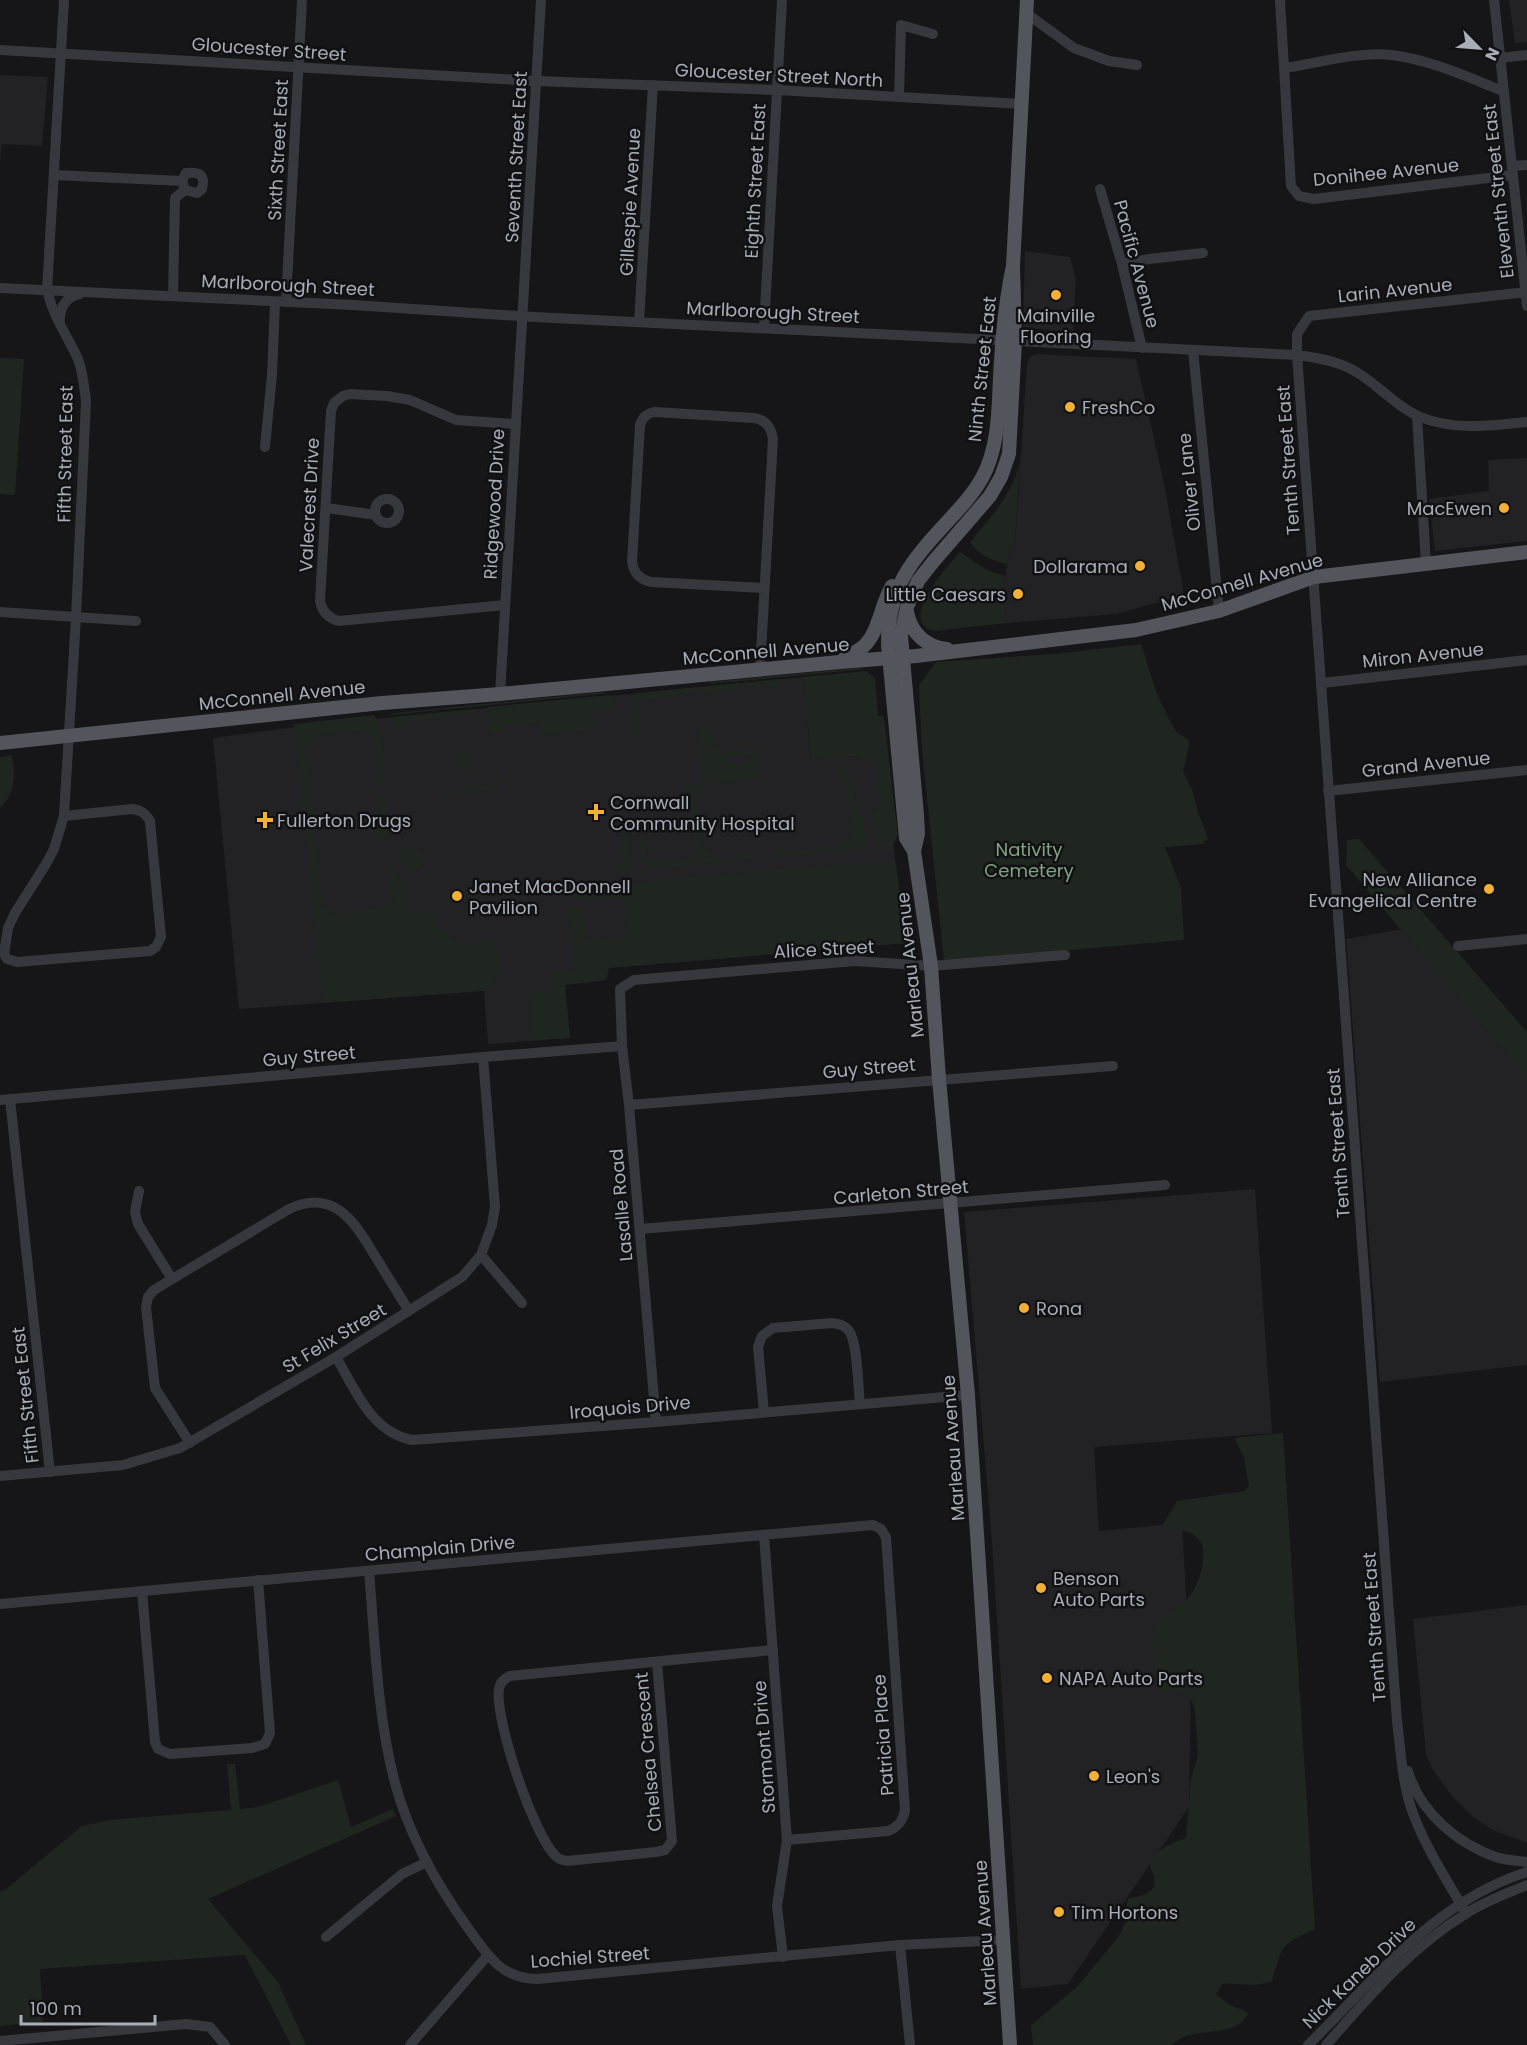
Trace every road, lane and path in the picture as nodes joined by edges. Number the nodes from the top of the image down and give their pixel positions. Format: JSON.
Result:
{"nodes":[{"id":1,"x":64,"y":0,"type":"edge"},
{"id":2,"x":302,"y":0,"type":"edge"},
{"id":3,"x":541,"y":0,"type":"edge"},
{"id":4,"x":782,"y":0,"type":"edge"},
{"id":5,"x":1280,"y":0,"type":"edge"},
{"id":6,"x":1494,"y":0,"type":"edge"},
{"id":7,"x":1027,"y":6,"type":"edge"},
{"id":8,"x":933,"y":34,"type":"dead end"},
{"id":9,"x":0,"y":50,"type":"edge"},
{"id":10,"x":61,"y":54,"type":"junction"},
{"id":11,"x":1527,"y":55,"type":"edge"},
{"id":12,"x":1499,"y":58,"type":"junction"},
{"id":13,"x":1137,"y":65,"type":"dead end"},
{"id":14,"x":299,"y":68,"type":"junction"},
{"id":15,"x":1286,"y":68,"type":"junction"},
{"id":16,"x":536,"y":81,"type":"junction"},
{"id":17,"x":653,"y":85,"type":"junction"},
{"id":18,"x":777,"y":90,"type":"junction"},
{"id":19,"x":1503,"y":91,"type":"junction"},
{"id":20,"x":899,"y":98,"type":"junction"},
{"id":21,"x":1021,"y":104,"type":"junction"},
{"id":22,"x":1527,"y":165,"type":"edge"},
{"id":23,"x":1513,"y":170,"type":"junction"},
{"id":24,"x":54,"y":175,"type":"junction"},
{"id":25,"x":1100,"y":189,"type":"dead end"},
{"id":26,"x":1203,"y":253,"type":"dead end"},
{"id":27,"x":1122,"y":264,"type":"junction"},
{"id":28,"x":0,"y":288,"type":"edge"},
{"id":29,"x":47,"y":290,"type":"junction"},
{"id":30,"x":92,"y":292,"type":"junction"},
{"id":31,"x":1526,"y":292,"type":"edge"},
{"id":32,"x":173,"y":296,"type":"junction"},
{"id":33,"x":280,"y":302,"type":"junction"},
{"id":34,"x":1527,"y":306,"type":"edge"},
{"id":35,"x":523,"y":316,"type":"junction"},
{"id":36,"x":639,"y":322,"type":"junction"},
{"id":37,"x":61,"y":326,"type":"junction"},
{"id":38,"x":764,"y":328,"type":"junction"},
{"id":39,"x":1009,"y":341,"type":"junction"},
{"id":40,"x":1142,"y":348,"type":"junction"},
{"id":41,"x":1193,"y":350,"type":"junction"},
{"id":42,"x":1297,"y":355,"type":"junction"},
{"id":43,"x":1417,"y":416,"type":"junction"},
{"id":44,"x":1527,"y":422,"type":"edge"},
{"id":45,"x":515,"y":424,"type":"junction"},
{"id":46,"x":265,"y":447,"type":"dead end"},
{"id":47,"x":327,"y":508,"type":"junction"},
{"id":48,"x":376,"y":515,"type":"dead end"},
{"id":49,"x":1527,"y":552,"type":"edge"},
{"id":50,"x":913,"y":561,"type":"junction"},
{"id":51,"x":1426,"y":564,"type":"junction"},
{"id":52,"x":1314,"y":577,"type":"junction"},
{"id":53,"x":764,"y":588,"type":"junction"},
{"id":54,"x":505,"y":605,"type":"junction"},
{"id":55,"x":907,"y":609,"type":"junction"},
{"id":56,"x":1219,"y":611,"type":"junction"},
{"id":57,"x":0,"y":612,"type":"edge"},
{"id":58,"x":76,"y":617,"type":"junction"},
{"id":59,"x":135,"y":621,"type":"dead end"},
{"id":60,"x":961,"y":650,"type":"junction"},
{"id":61,"x":903,"y":657,"type":"junction"},
{"id":62,"x":889,"y":659,"type":"junction"},
{"id":63,"x":1527,"y":660,"type":"edge"},
{"id":64,"x":840,"y":662,"type":"junction"},
{"id":65,"x":760,"y":670,"type":"junction"},
{"id":66,"x":1322,"y":683,"type":"junction"},
{"id":67,"x":500,"y":694,"type":"junction"},
{"id":68,"x":70,"y":736,"type":"junction"},
{"id":69,"x":0,"y":744,"type":"edge"},
{"id":70,"x":1527,"y":770,"type":"edge"},
{"id":71,"x":1328,"y":791,"type":"junction"},
{"id":72,"x":64,"y":816,"type":"junction"},
{"id":73,"x":914,"y":851,"type":"junction"},
{"id":74,"x":1527,"y":939,"type":"edge"},
{"id":75,"x":1458,"y":946,"type":"dead end"},
{"id":76,"x":1065,"y":955,"type":"dead end"},
{"id":77,"x":931,"y":966,"type":"junction"},
{"id":78,"x":623,"y":987,"type":"joint"},
{"id":79,"x":622,"y":1046,"type":"junction"},
{"id":80,"x":483,"y":1057,"type":"junction"},
{"id":81,"x":1113,"y":1066,"type":"dead end"},
{"id":82,"x":939,"y":1079,"type":"junction"},
{"id":83,"x":5,"y":1100,"type":"edge"},
{"id":84,"x":629,"y":1105,"type":"junction"},
{"id":85,"x":1165,"y":1185,"type":"dead end"},
{"id":86,"x":139,"y":1191,"type":"dead end"},
{"id":87,"x":950,"y":1204,"type":"junction"},
{"id":88,"x":640,"y":1229,"type":"junction"},
{"id":89,"x":481,"y":1254,"type":"junction"},
{"id":90,"x":172,"y":1279,"type":"junction"},
{"id":91,"x":522,"y":1303,"type":"dead end"},
{"id":92,"x":409,"y":1311,"type":"junction"},
{"id":93,"x":336,"y":1357,"type":"junction"},
{"id":94,"x":968,"y":1395,"type":"junction"},
{"id":95,"x":860,"y":1404,"type":"junction"},
{"id":96,"x":764,"y":1412,"type":"junction"},
{"id":97,"x":656,"y":1422,"type":"junction"},
{"id":98,"x":190,"y":1443,"type":"junction"},
{"id":99,"x":50,"y":1472,"type":"junction"},
{"id":100,"x":0,"y":1476,"type":"edge"},
{"id":101,"x":882,"y":1529,"type":"joint"},
{"id":102,"x":764,"y":1535,"type":"junction"},
{"id":103,"x":369,"y":1571,"type":"junction"},
{"id":104,"x":258,"y":1580,"type":"junction"},
{"id":105,"x":142,"y":1590,"type":"junction"},
{"id":106,"x":0,"y":1604,"type":"edge"},
{"id":107,"x":773,"y":1650,"type":"junction"},
{"id":108,"x":657,"y":1662,"type":"junction"},
{"id":109,"x":1401,"y":1750,"type":"junction"},
{"id":110,"x":787,"y":1840,"type":"junction"},
{"id":111,"x":427,"y":1862,"type":"junction"},
{"id":112,"x":1527,"y":1862,"type":"edge"},
{"id":113,"x":1527,"y":1872,"type":"edge"},
{"id":114,"x":1527,"y":1885,"type":"edge"},
{"id":115,"x":1463,"y":1908,"type":"junction"},
{"id":116,"x":326,"y":1937,"type":"dead end"},
{"id":117,"x":1004,"y":1940,"type":"junction"},
{"id":118,"x":900,"y":1945,"type":"junction"},
{"id":119,"x":488,"y":1955,"type":"junction"},
{"id":120,"x":783,"y":1957,"type":"junction"},
{"id":121,"x":0,"y":2041,"type":"edge"},
{"id":122,"x":225,"y":2045,"type":"edge"},
{"id":123,"x":410,"y":2045,"type":"edge"},
{"id":124,"x":910,"y":2045,"type":"edge"},
{"id":125,"x":1010,"y":2045,"type":"edge"},
{"id":126,"x":1308,"y":2045,"type":"edge"},
{"id":127,"x":1326,"y":2045,"type":"edge"}],
"edges":[{"from":1,"to":10,"type":"street","name":"Fifth Street East"},
{"from":2,"to":14,"type":"street","name":"Sixth Street East"},
{"from":3,"to":16,"type":"street","name":"Seventh Street East"},
{"from":4,"to":18,"type":"street","name":"Eighth Street East"},
{"from":5,"to":15,"type":"street"},
{"from":6,"to":12,"type":"street","name":"Eleventh Street East"},
{"from":7,"to":13,"type":"street"},
{"from":7,"to":21,"type":"main road","name":"Ninth Street East"},
{"from":8,"to":20,"type":"street"},
{"from":9,"to":10,"type":"street","name":"Gloucester Street"},
{"from":10,"to":14,"type":"street","name":"Gloucester Street"},
{"from":10,"to":24,"type":"street","name":"Fifth Street East"},
{"from":11,"to":12,"type":"street"},
{"from":12,"to":19,"type":"street","name":"Eleventh Street East"},
{"from":14,"to":16,"type":"street","name":"Gloucester Street"},
{"from":14,"to":33,"type":"street","name":"Sixth Street East"},
{"from":15,"to":19,"type":"street"},
{"from":15,"to":23,"type":"street","name":"Donihee Avenue"},
{"from":16,"to":17,"type":"street","name":"Gloucester Street North"},
{"from":16,"to":35,"type":"street","name":"Seventh Street East"},
{"from":17,"to":18,"type":"street","name":"Gloucester Street North"},
{"from":17,"to":36,"type":"street","name":"Gillespie Avenue"},
{"from":18,"to":20,"type":"street","name":"Gloucester Street North"},
{"from":18,"to":38,"type":"street","name":"Eighth Street East"},
{"from":19,"to":23,"type":"street","name":"Eleventh Street East"},
{"from":20,"to":21,"type":"street","name":"Gloucester Street North"},
{"from":21,"to":39,"type":"main road","name":"Ninth Street East"},
{"from":22,"to":23,"type":"street","name":"Donihee Avenue"},
{"from":23,"to":31,"type":"street","name":"Eleventh Street East"},
{"from":24,"to":29,"type":"street","name":"Fifth Street East"},
{"from":24,"to":32,"type":"street"},
{"from":25,"to":27,"type":"street","name":"Pacific Avenue"},
{"from":26,"to":27,"type":"street"},
{"from":27,"to":40,"type":"street","name":"Pacific Avenue"},
{"from":28,"to":29,"type":"street","name":"Marlborough Street"},
{"from":29,"to":30,"type":"street","name":"Marlborough Street"},
{"from":29,"to":37,"type":"street","name":"Fifth Street East"},
{"from":30,"to":32,"type":"street","name":"Marlborough Street"},
{"from":30,"to":37,"type":"street"},
{"from":31,"to":34,"type":"street","name":"Eleventh Street East"},
{"from":31,"to":42,"type":"street","name":"Larin Avenue"},
{"from":32,"to":33,"type":"street","name":"Marlborough Street"},
{"from":33,"to":35,"type":"street","name":"Marlborough Street"},
{"from":33,"to":46,"type":"street","name":"Sixth Street East"},
{"from":35,"to":36,"type":"street","name":"Marlborough Street"},
{"from":35,"to":45,"type":"street","name":"Ridgewood Drive"},
{"from":36,"to":38,"type":"street","name":"Marlborough Street"},
{"from":37,"to":58,"type":"street","name":"Fifth Street East"},
{"from":38,"to":39,"type":"street","name":"Marlborough Street"},
{"from":39,"to":40,"type":"street","name":"Marlborough Street"},
{"from":39,"to":50,"type":"main road","name":"Ninth Street East"},
{"from":39,"to":55,"type":"main road","name":"Ninth Street East"},
{"from":40,"to":41,"type":"street","name":"Marlborough Street"},
{"from":41,"to":42,"type":"street","name":"Marlborough Street"},
{"from":41,"to":56,"type":"street","name":"Oliver Lane"},
{"from":42,"to":43,"type":"street","name":"Marlborough Street"},
{"from":42,"to":52,"type":"street","name":"Tenth Street East"},
{"from":43,"to":44,"type":"street","name":"Marlborough Street"},
{"from":43,"to":51,"type":"street"},
{"from":45,"to":47,"type":"street","name":"Valecrest Drive"},
{"from":45,"to":54,"type":"street","name":"Ridgewood Drive"},
{"from":47,"to":48,"type":"street"},
{"from":47,"to":54,"type":"street","name":"Valecrest Drive"},
{"from":49,"to":51,"type":"main road","name":"McConnell Avenue"},
{"from":50,"to":62,"type":"main road","name":"Ninth Street East"},
{"from":50,"to":64,"type":"main road"},
{"from":51,"to":52,"type":"main road","name":"McConnell Avenue"},
{"from":52,"to":56,"type":"main road","name":"McConnell Avenue"},
{"from":52,"to":66,"type":"street","name":"Tenth Street East"},
{"from":53,"to":53,"type":"street"},
{"from":53,"to":65,"type":"street"},
{"from":54,"to":67,"type":"street","name":"Ridgewood Drive"},
{"from":55,"to":60,"type":"main road"},
{"from":55,"to":61,"type":"main road","name":"Ninth Street East"},
{"from":56,"to":60,"type":"main road","name":"McConnell Avenue"},
{"from":57,"to":58,"type":"street"},
{"from":58,"to":59,"type":"street"},
{"from":58,"to":68,"type":"street","name":"Fifth Street East"},
{"from":60,"to":61,"type":"main road","name":"McConnell Avenue"},
{"from":61,"to":62,"type":"main road","name":"McConnell Avenue"},
{"from":61,"to":73,"type":"main road","name":"Marleau Avenue"},
{"from":62,"to":64,"type":"main road","name":"McConnell Avenue"},
{"from":62,"to":73,"type":"main road","name":"Marleau Avenue"},
{"from":63,"to":66,"type":"street","name":"Miron Avenue"},
{"from":64,"to":65,"type":"main road","name":"McConnell Avenue"},
{"from":65,"to":67,"type":"main road","name":"McConnell Avenue"},
{"from":66,"to":71,"type":"street","name":"Tenth Street East"},
{"from":67,"to":68,"type":"main road","name":"McConnell Avenue"},
{"from":68,"to":69,"type":"main road","name":"McConnell Avenue"},
{"from":68,"to":72,"type":"street","name":"Fifth Street East"},
{"from":70,"to":71,"type":"street","name":"Grand Avenue"},
{"from":71,"to":109,"type":"street","name":"Tenth Street East"},
{"from":72,"to":72,"type":"street","name":"Fifth Street East"},
{"from":73,"to":77,"type":"main road","name":"Marleau Avenue"},
{"from":74,"to":75,"type":"street"},
{"from":76,"to":77,"type":"street","name":"Alice Street"},
{"from":77,"to":78,"type":"street","name":"Alice Street"},
{"from":77,"to":82,"type":"main road","name":"Marleau Avenue"},
{"from":78,"to":79,"type":"street","name":"Lasalle Road"},
{"from":79,"to":80,"type":"street","name":"Guy Street"},
{"from":79,"to":84,"type":"street","name":"Lasalle Road"},
{"from":80,"to":83,"type":"street","name":"Guy Street"},
{"from":80,"to":89,"type":"street","name":"St Felix Street"},
{"from":81,"to":82,"type":"street","name":"Guy Street"},
{"from":82,"to":84,"type":"street","name":"Guy Street"},
{"from":82,"to":87,"type":"main road","name":"Marleau Avenue"},
{"from":83,"to":99,"type":"street","name":"Fifth Street East"},
{"from":84,"to":88,"type":"street","name":"Lasalle Road"},
{"from":85,"to":87,"type":"street","name":"Carleton Street"},
{"from":86,"to":90,"type":"street"},
{"from":87,"to":88,"type":"street","name":"Carleton Street"},
{"from":87,"to":94,"type":"main road","name":"Marleau Avenue"},
{"from":88,"to":97,"type":"street","name":"Lasalle Road"},
{"from":89,"to":91,"type":"street"},
{"from":89,"to":92,"type":"street","name":"St Felix Street"},
{"from":90,"to":92,"type":"street"},
{"from":90,"to":98,"type":"street"},
{"from":92,"to":93,"type":"street","name":"St Felix Street"},
{"from":93,"to":97,"type":"street","name":"Iroquois Drive"},
{"from":93,"to":98,"type":"street","name":"St Felix Street"},
{"from":94,"to":95,"type":"street","name":"Iroquois Drive"},
{"from":94,"to":117,"type":"main road","name":"Marleau Avenue"},
{"from":95,"to":96,"type":"street","name":"Iroquois Drive"},
{"from":95,"to":96,"type":"street"},
{"from":96,"to":97,"type":"street","name":"Iroquois Drive"},
{"from":98,"to":99,"type":"street","name":"St Felix Street"},
{"from":99,"to":100,"type":"street","name":"St Felix Street"},
{"from":101,"to":102,"type":"street","name":"Champlain Drive"},
{"from":101,"to":110,"type":"street","name":"Patricia Place"},
{"from":102,"to":103,"type":"street","name":"Champlain Drive"},
{"from":102,"to":107,"type":"street","name":"Stormont Drive"},
{"from":103,"to":104,"type":"street","name":"Champlain Drive"},
{"from":103,"to":111,"type":"street","name":"Lochiel Street"},
{"from":104,"to":105,"type":"street","name":"Champlain Drive"},
{"from":104,"to":105,"type":"street"},
{"from":105,"to":106,"type":"street","name":"Champlain Drive"},
{"from":107,"to":108,"type":"street","name":"Chelsea Crescent"},
{"from":107,"to":110,"type":"street","name":"Stormont Drive"},
{"from":108,"to":108,"type":"street","name":"Chelsea Crescent"},
{"from":109,"to":112,"type":"street"},
{"from":109,"to":115,"type":"street","name":"Tenth Street East"},
{"from":110,"to":120,"type":"street","name":"Stormont Drive"},
{"from":111,"to":116,"type":"street"},
{"from":111,"to":119,"type":"street","name":"Lochiel Street"},
{"from":113,"to":115,"type":"street","name":"Nick Kaneb Drive"},
{"from":114,"to":115,"type":"street","name":"Nick Kaneb Drive"},
{"from":115,"to":126,"type":"street","name":"Nick Kaneb Drive"},
{"from":115,"to":127,"type":"street","name":"Nick Kaneb Drive"},
{"from":117,"to":118,"type":"street","name":"Lochiel Street"},
{"from":117,"to":125,"type":"main road","name":"Marleau Avenue"},
{"from":118,"to":120,"type":"street","name":"Lochiel Street"},
{"from":118,"to":124,"type":"street"},
{"from":119,"to":120,"type":"street","name":"Lochiel Street"},
{"from":119,"to":123,"type":"street"},
{"from":121,"to":122,"type":"street"}]}
